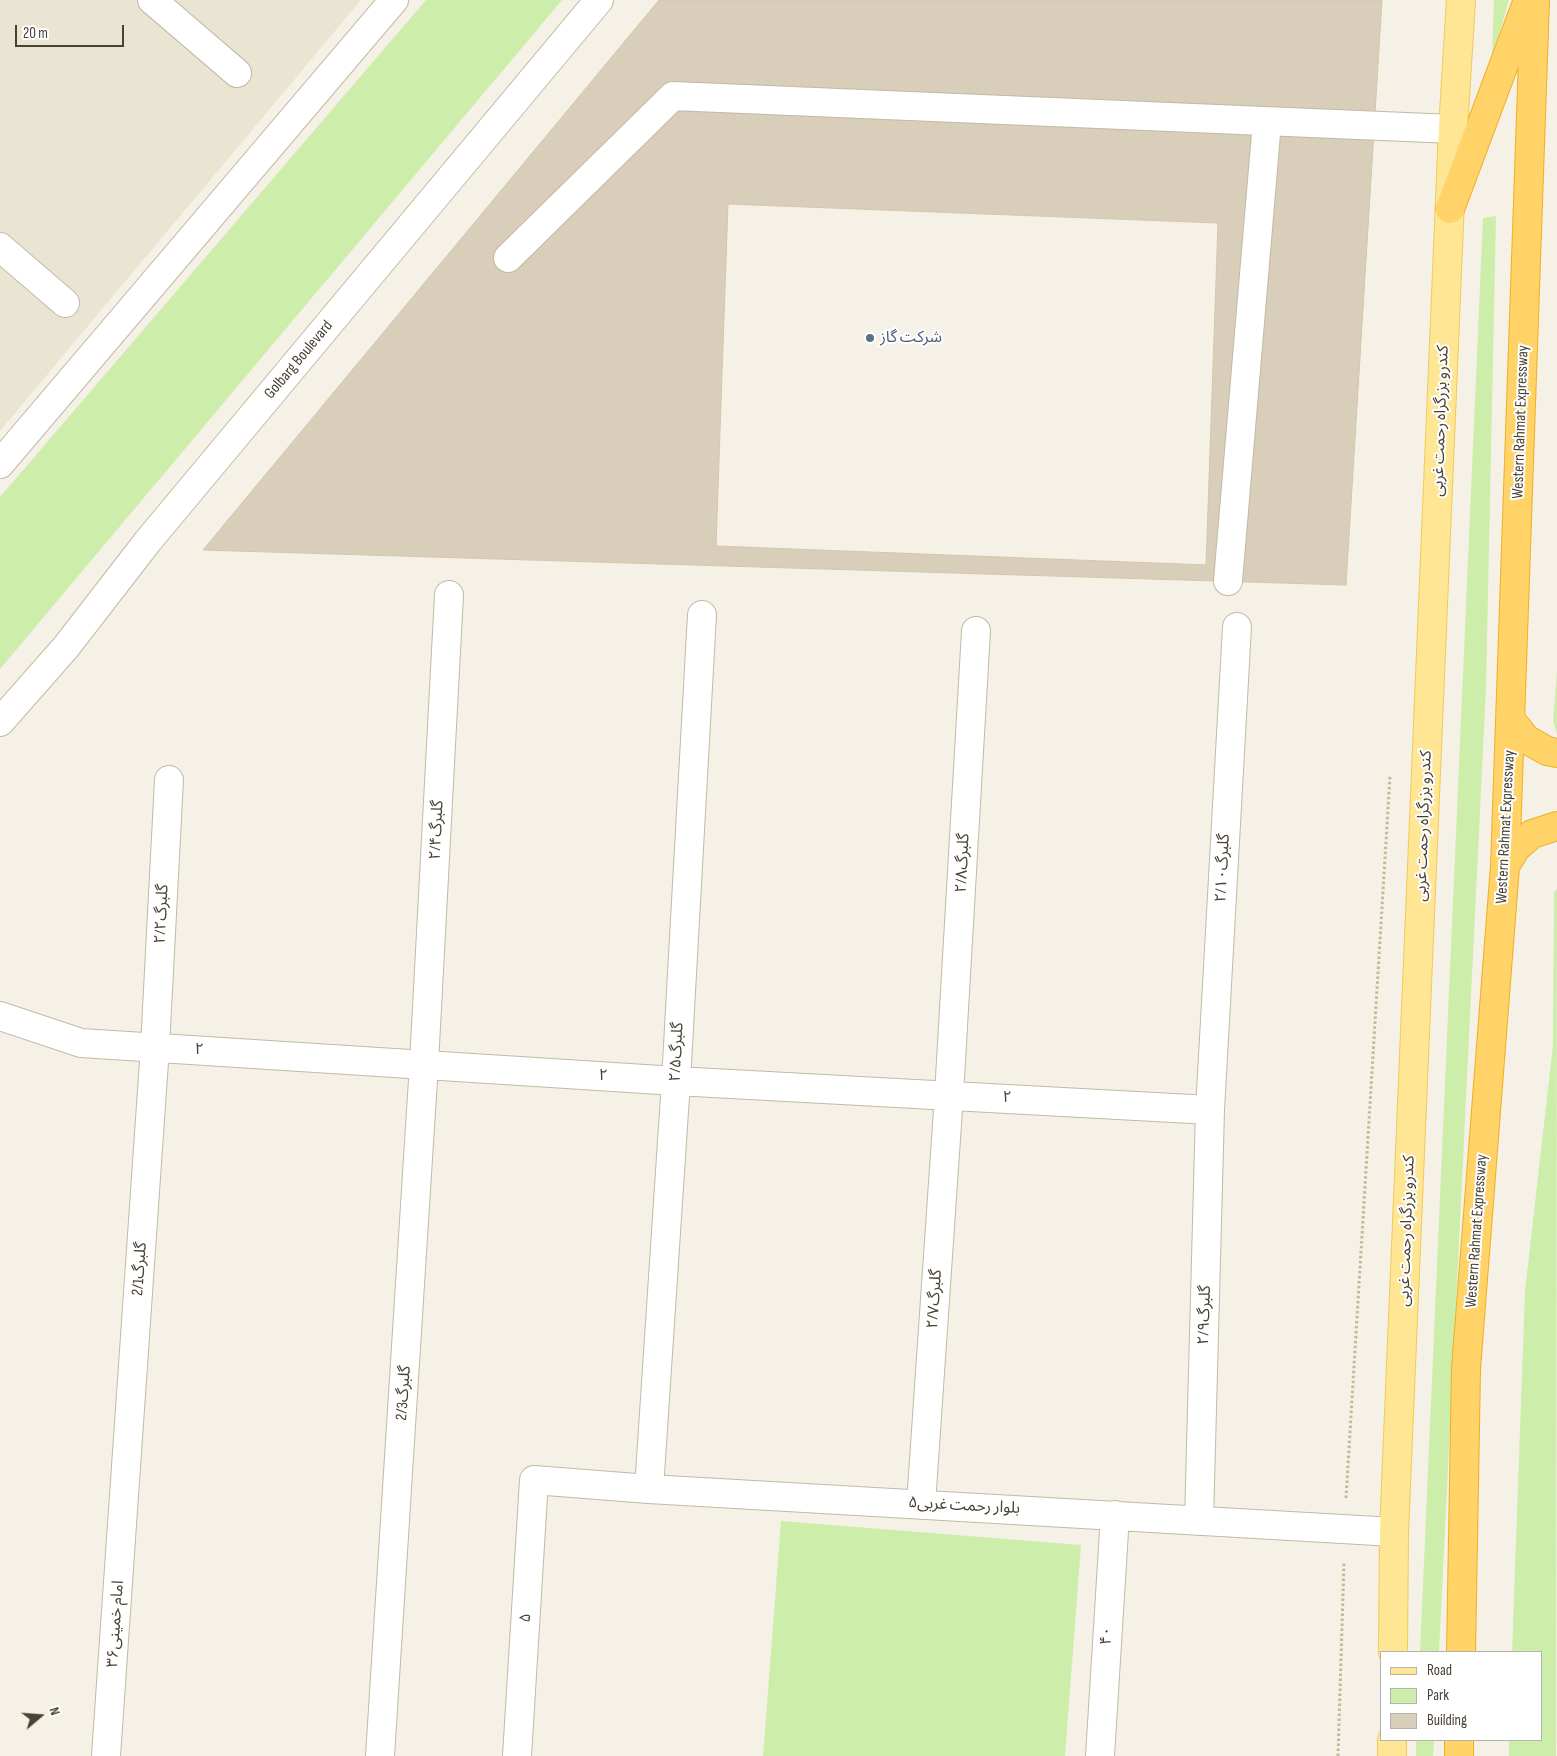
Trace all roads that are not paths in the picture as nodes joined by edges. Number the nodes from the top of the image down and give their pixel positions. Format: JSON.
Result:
{"nodes":[{"id":1,"x":152,"y":0,"type":"edge"},
{"id":2,"x":394,"y":0,"type":"edge"},
{"id":3,"x":599,"y":0,"type":"edge"},
{"id":4,"x":1461,"y":0,"type":"edge"},
{"id":5,"x":1528,"y":0,"type":"edge"},
{"id":6,"x":1535,"y":0,"type":"edge"},
{"id":7,"x":238,"y":73,"type":"dead end"},
{"id":8,"x":1268,"y":122,"type":"junction"},
{"id":9,"x":1453,"y":130,"type":"junction"},
{"id":10,"x":1450,"y":209,"type":"junction"},
{"id":11,"x":0,"y":247,"type":"edge"},
{"id":12,"x":508,"y":258,"type":"dead end"},
{"id":13,"x":65,"y":303,"type":"dead end"},
{"id":14,"x":0,"y":464,"type":"edge"},
{"id":15,"x":1228,"y":581,"type":"dead end"},
{"id":16,"x":449,"y":595,"type":"dead end"},
{"id":17,"x":702,"y":615,"type":"dead end"},
{"id":18,"x":1237,"y":627,"type":"dead end"},
{"id":19,"x":976,"y":630,"type":"dead end"},
{"id":20,"x":1511,"y":720,"type":"junction"},
{"id":21,"x":0,"y":722,"type":"edge"},
{"id":22,"x":1557,"y":753,"type":"edge"},
{"id":23,"x":169,"y":780,"type":"dead end"},
{"id":24,"x":1557,"y":826,"type":"edge"},
{"id":25,"x":1505,"y":866,"type":"junction"},
{"id":26,"x":0,"y":1016,"type":"edge"},
{"id":27,"x":155,"y":1047,"type":"junction"},
{"id":28,"x":424,"y":1064,"type":"junction"},
{"id":29,"x":676,"y":1081,"type":"junction"},
{"id":30,"x":950,"y":1095,"type":"junction"},
{"id":31,"x":1210,"y":1110,"type":"junction"},
{"id":32,"x":534,"y":1480,"type":"joint"},
{"id":33,"x":649,"y":1489,"type":"junction"},
{"id":34,"x":125,"y":1491,"type":"joint"},
{"id":35,"x":921,"y":1504,"type":"junction"},
{"id":36,"x":1114,"y":1515,"type":"junction"},
{"id":37,"x":1199,"y":1521,"type":"junction"},
{"id":38,"x":1394,"y":1532,"type":"junction"},
{"id":39,"x":1393,"y":1651,"type":"edge"},
{"id":40,"x":1461,"y":1651,"type":"edge"},
{"id":41,"x":1392,"y":1741,"type":"edge"},
{"id":42,"x":1459,"y":1741,"type":"edge"},
{"id":43,"x":106,"y":1756,"type":"edge"},
{"id":44,"x":380,"y":1756,"type":"edge"},
{"id":45,"x":517,"y":1756,"type":"edge"},
{"id":46,"x":1100,"y":1756,"type":"edge"},
{"id":47,"x":1392,"y":1756,"type":"edge"},
{"id":48,"x":1459,"y":1756,"type":"edge"}],
"edges":[{"from":1,"to":7,"type":"street"},
{"from":2,"to":14,"type":"street"},
{"from":3,"to":21,"type":"street","name":"Golbarg Boulevard"},
{"from":4,"to":9,"type":"main road","name":"کندرو بزرگراه رحمت غربی"},
{"from":5,"to":10,"type":"highway"},
{"from":6,"to":20,"type":"highway","name":"Western Rahmat Expressway"},
{"from":8,"to":9,"type":"street"},
{"from":8,"to":12,"type":"street"},
{"from":8,"to":15,"type":"street"},
{"from":9,"to":10,"type":"main road","name":"کندرو بزرگراه رحمت غربی"},
{"from":10,"to":38,"type":"main road","name":"کندرو بزرگراه رحمت غربی"},
{"from":11,"to":13,"type":"street"},
{"from":16,"to":28,"type":"street","name":"گلبرگ۲/۴"},
{"from":17,"to":29,"type":"street","name":"گلبرگ۲/۵"},
{"from":18,"to":31,"type":"street","name":"گلبرگ۲/۱۰"},
{"from":19,"to":30,"type":"street","name":"گلبرگ۲/۸"},
{"from":20,"to":22,"type":"highway"},
{"from":20,"to":25,"type":"highway","name":"Western Rahmat Expressway"},
{"from":23,"to":27,"type":"street","name":"گلبرگ۲/۲"},
{"from":24,"to":25,"type":"highway"},
{"from":25,"to":40,"type":"highway","name":"Western Rahmat Expressway"},
{"from":26,"to":27,"type":"street","name":"۲"},
{"from":27,"to":28,"type":"street","name":"۲"},
{"from":27,"to":34,"type":"street","name":"2/1گلبرگ"},
{"from":28,"to":29,"type":"street","name":"۲"},
{"from":28,"to":44,"type":"street","name":"2/3گلبرگ"},
{"from":29,"to":30,"type":"street","name":"۲"},
{"from":29,"to":33,"type":"street","name":"گلبرگ۲/۵"},
{"from":30,"to":31,"type":"street","name":"۲"},
{"from":30,"to":35,"type":"street","name":"گلبرگ۲/۷"},
{"from":31,"to":37,"type":"street","name":"گلبرگ۲/۹"},
{"from":32,"to":33,"type":"street","name":"بلوار رحمت غربی۵"},
{"from":32,"to":45,"type":"street","name":"۵"},
{"from":33,"to":35,"type":"street","name":"بلوار رحمت غربی۵"},
{"from":34,"to":43,"type":"street","name":"امام خمینی۳۶"},
{"from":35,"to":36,"type":"street","name":"بلوار رحمت غربی۵"},
{"from":36,"to":37,"type":"street","name":"بلوار رحمت غربی۵"},
{"from":36,"to":46,"type":"street","name":"۴۰"},
{"from":37,"to":38,"type":"street","name":"بلوار رحمت غربی۵"},
{"from":38,"to":39,"type":"main road","name":"کندرو بزرگراه رحمت غربی"},
{"from":41,"to":47,"type":"main road"},
{"from":42,"to":48,"type":"highway"}]}
